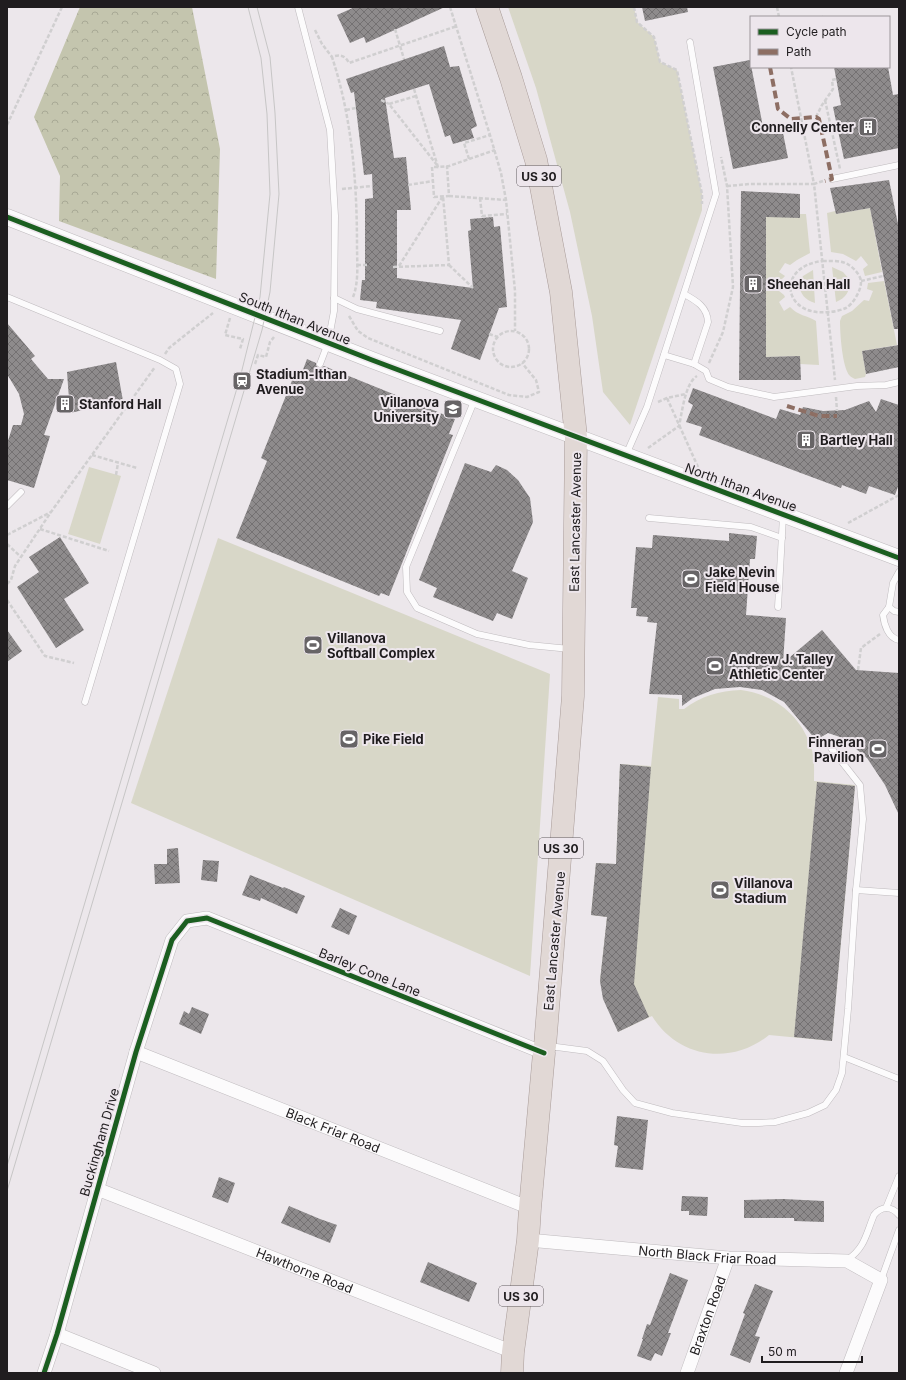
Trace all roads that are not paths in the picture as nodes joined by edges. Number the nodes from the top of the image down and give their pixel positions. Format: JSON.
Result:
{"nodes":[{"id":1,"x":298,"y":7,"type":"edge"},
{"id":2,"x":487,"y":7,"type":"edge"},
{"id":3,"x":690,"y":42,"type":"dead end"},
{"id":4,"x":899,"y":165,"type":"edge"},
{"id":5,"x":828,"y":180,"type":"road end"},
{"id":6,"x":7,"y":216,"type":"edge"},
{"id":7,"x":684,"y":294,"type":"junction"},
{"id":8,"x":7,"y":297,"type":"edge"},
{"id":9,"x":334,"y":298,"type":"junction"},
{"id":10,"x":440,"y":331,"type":"dead end"},
{"id":11,"x":328,"y":343,"type":"junction"},
{"id":12,"x":664,"y":355,"type":"junction"},
{"id":13,"x":320,"y":364,"type":"dead end"},
{"id":14,"x":694,"y":364,"type":"junction"},
{"id":15,"x":899,"y":382,"type":"edge"},
{"id":16,"x":475,"y":399,"type":"junction"},
{"id":17,"x":576,"y":437,"type":"junction"},
{"id":18,"x":630,"y":457,"type":"junction"},
{"id":19,"x":21,"y":492,"type":"dead end"},
{"id":20,"x":7,"y":506,"type":"edge"},
{"id":21,"x":783,"y":514,"type":"junction"},
{"id":22,"x":649,"y":518,"type":"dead end"},
{"id":23,"x":782,"y":538,"type":"junction"},
{"id":24,"x":899,"y":558,"type":"edge"},
{"id":25,"x":899,"y":572,"type":"edge"},
{"id":26,"x":778,"y":607,"type":"dead end"},
{"id":27,"x":889,"y":607,"type":"junction"},
{"id":28,"x":899,"y":612,"type":"edge"},
{"id":29,"x":899,"y":640,"type":"edge"},
{"id":30,"x":573,"y":649,"type":"junction"},
{"id":31,"x":85,"y":702,"type":"dead end"},
{"id":32,"x":832,"y":748,"type":"dead end"},
{"id":33,"x":856,"y":890,"type":"junction"},
{"id":34,"x":899,"y":893,"type":"edge"},
{"id":35,"x":187,"y":921,"type":"joint"},
{"id":36,"x":544,"y":1049,"type":"junction"},
{"id":37,"x":136,"y":1052,"type":"junction"},
{"id":38,"x":844,"y":1057,"type":"junction"},
{"id":39,"x":899,"y":1079,"type":"edge"},
{"id":40,"x":899,"y":1176,"type":"edge"},
{"id":41,"x":97,"y":1189,"type":"junction"},
{"id":42,"x":530,"y":1208,"type":"junction"},
{"id":43,"x":886,"y":1208,"type":"junction"},
{"id":44,"x":899,"y":1216,"type":"edge"},
{"id":45,"x":899,"y":1230,"type":"edge"},
{"id":46,"x":528,"y":1240,"type":"junction"},
{"id":47,"x":728,"y":1258,"type":"junction"},
{"id":48,"x":847,"y":1261,"type":"junction"},
{"id":49,"x":881,"y":1280,"type":"junction"},
{"id":50,"x":57,"y":1334,"type":"junction"},
{"id":51,"x":513,"y":1363,"type":"edge"},
{"id":52,"x":44,"y":1373,"type":"edge"},
{"id":53,"x":154,"y":1373,"type":"edge"},
{"id":54,"x":687,"y":1373,"type":"edge"},
{"id":55,"x":846,"y":1373,"type":"edge"}],
"edges":[{"from":1,"to":9,"type":"lane"},
{"from":2,"to":17,"type":"highway","name":"East Lancaster Avenue","number":"US 30"},
{"from":3,"to":7,"type":"lane"},
{"from":4,"to":5,"type":"lane"},
{"from":6,"to":11,"type":"street","name":"South Ithan Avenue"},
{"from":7,"to":12,"type":"lane"},
{"from":7,"to":14,"type":"lane"},
{"from":8,"to":31,"type":"lane"},
{"from":9,"to":10,"type":"lane"},
{"from":9,"to":11,"type":"lane"},
{"from":11,"to":13,"type":"lane"},
{"from":11,"to":16,"type":"street","name":"South Ithan Avenue"},
{"from":12,"to":14,"type":"lane"},
{"from":12,"to":18,"type":"lane"},
{"from":14,"to":15,"type":"lane"},
{"from":16,"to":17,"type":"street","name":"South Ithan Avenue"},
{"from":16,"to":30,"type":"lane"},
{"from":17,"to":18,"type":"street","name":"North Ithan Avenue"},
{"from":17,"to":30,"type":"highway","name":"East Lancaster Avenue","number":"US 30"},
{"from":18,"to":21,"type":"street","name":"North Ithan Avenue"},
{"from":19,"to":20,"type":"lane"},
{"from":21,"to":23,"type":"lane"},
{"from":21,"to":24,"type":"street","name":"North Ithan Avenue"},
{"from":22,"to":23,"type":"lane"},
{"from":23,"to":26,"type":"lane"},
{"from":25,"to":27,"type":"lane"},
{"from":27,"to":28,"type":"lane"},
{"from":27,"to":29,"type":"lane"},
{"from":30,"to":36,"type":"highway","name":"East Lancaster Avenue","number":"US 30"},
{"from":32,"to":33,"type":"lane"},
{"from":33,"to":34,"type":"lane"},
{"from":33,"to":38,"type":"lane"},
{"from":35,"to":36,"type":"street","name":"Barley Cone Lane"},
{"from":35,"to":37,"type":"street","name":"Buckingham Drive"},
{"from":36,"to":38,"type":"lane"},
{"from":36,"to":42,"type":"highway","name":"East Lancaster Avenue","number":"US 30"},
{"from":37,"to":41,"type":"street","name":"Buckingham Drive"},
{"from":37,"to":42,"type":"street","name":"Black Friar Road"},
{"from":38,"to":39,"type":"lane"},
{"from":40,"to":43,"type":"lane"},
{"from":41,"to":50,"type":"street","name":"Buckingham Drive"},
{"from":41,"to":51,"type":"street","name":"Hawthorne Road"},
{"from":42,"to":46,"type":"highway","name":"East Lancaster Avenue","number":"US 30"},
{"from":43,"to":44,"type":"lane"},
{"from":43,"to":48,"type":"lane"},
{"from":45,"to":49,"type":"lane"},
{"from":46,"to":47,"type":"street","name":"North Black Friar Road"},
{"from":46,"to":51,"type":"highway","name":"East Lancaster Avenue","number":"US 30"},
{"from":47,"to":48,"type":"street","name":"North Black Friar Road"},
{"from":47,"to":54,"type":"street","name":"Braxton Road"},
{"from":48,"to":49,"type":"street","name":"North Black Friar Road"},
{"from":49,"to":55,"type":"street"},
{"from":50,"to":52,"type":"street","name":"Buckingham Drive"},
{"from":50,"to":53,"type":"street"}]}
